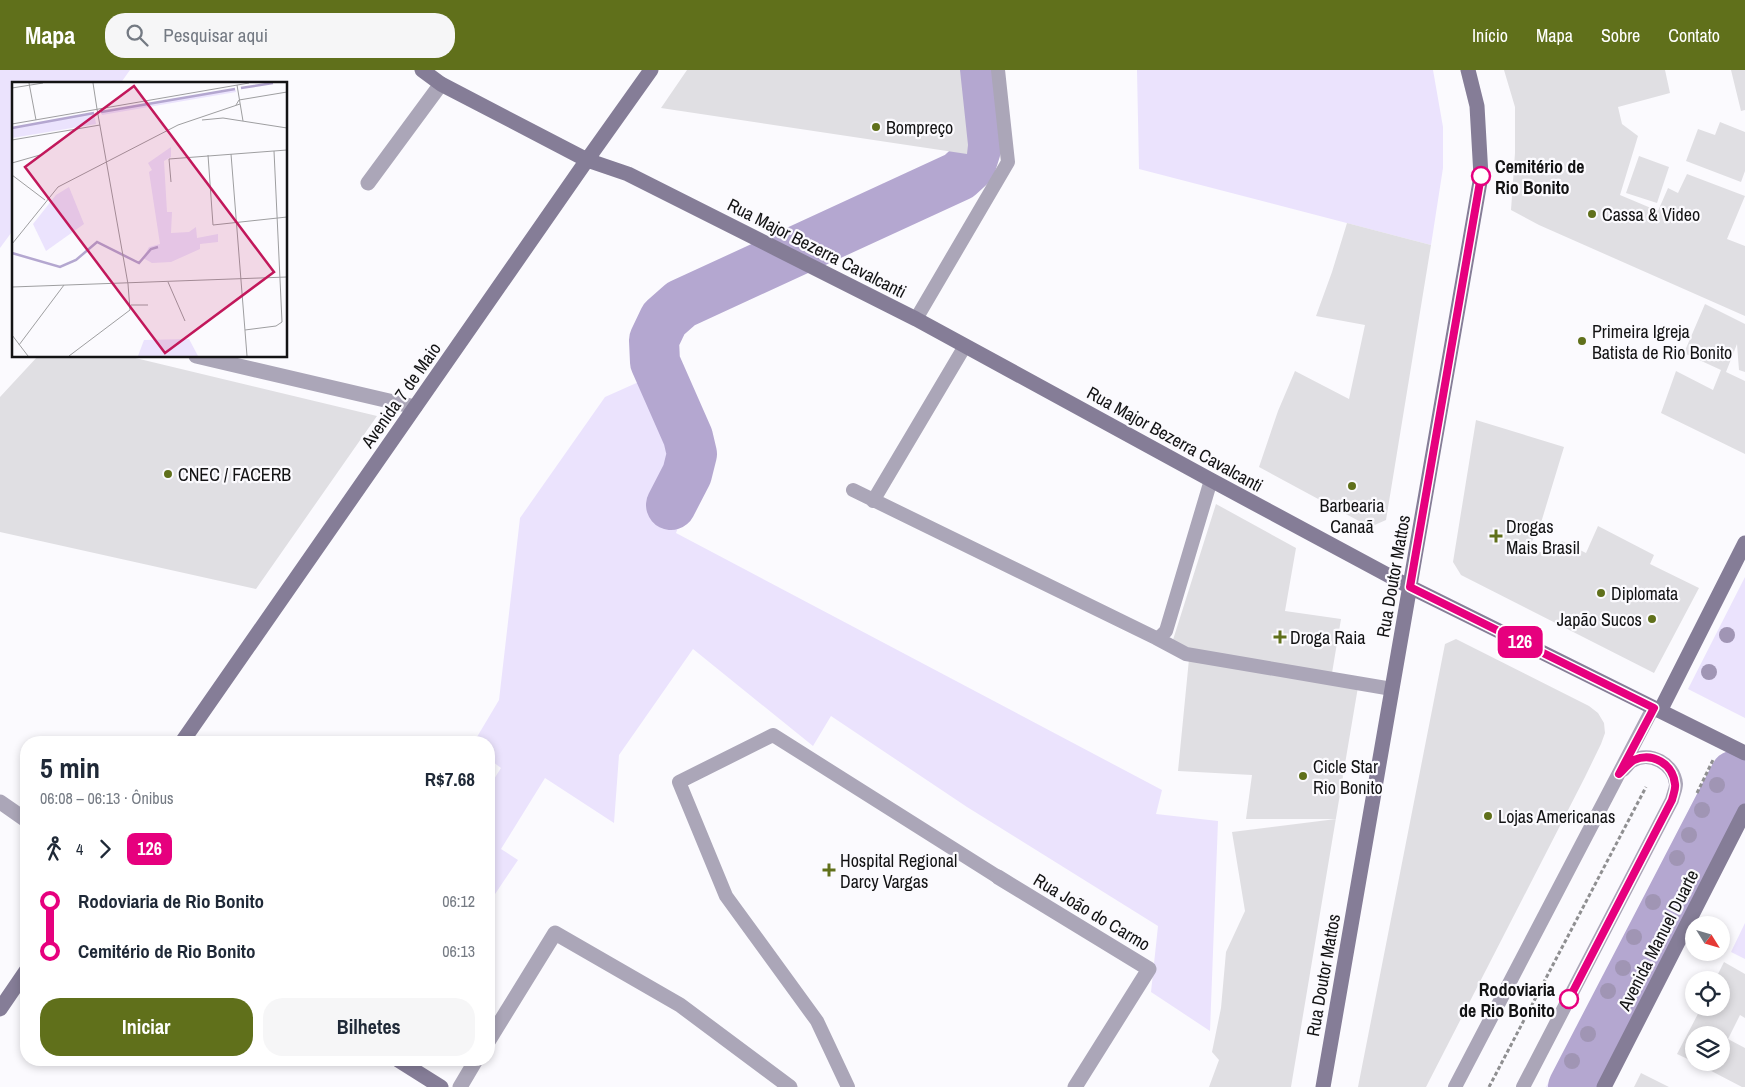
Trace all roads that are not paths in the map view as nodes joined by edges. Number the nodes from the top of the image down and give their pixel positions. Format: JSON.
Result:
{"nodes":[{"id":1,"x":422,"y":70,"type":"edge"},
{"id":2,"x":651,"y":70,"type":"edge"},
{"id":3,"x":998,"y":70,"type":"edge"},
{"id":4,"x":1468,"y":70,"type":"edge"},
{"id":5,"x":441,"y":84,"type":"junction"},
{"id":6,"x":587,"y":160,"type":"junction"},
{"id":7,"x":368,"y":183,"type":"dead end"},
{"id":8,"x":916,"y":319,"type":"junction"},
{"id":9,"x":965,"y":346,"type":"junction"},
{"id":10,"x":205,"y":358,"type":"edge"},
{"id":11,"x":415,"y":407,"type":"junction"},
{"id":12,"x":1211,"y":480,"type":"junction"},
{"id":13,"x":853,"y":490,"type":"dead end"},
{"id":14,"x":873,"y":501,"type":"junction"},
{"id":15,"x":1745,"y":543,"type":"edge"},
{"id":16,"x":1410,"y":587,"type":"junction"},
{"id":17,"x":1156,"y":638,"type":"junction"},
{"id":18,"x":1392,"y":689,"type":"junction"},
{"id":19,"x":1657,"y":710,"type":"junction"},
{"id":20,"x":186,"y":736,"type":"edge"},
{"id":21,"x":1745,"y":753,"type":"edge"},
{"id":22,"x":1619,"y":774,"type":"junction"},
{"id":23,"x":0,"y":802,"type":"edge"},
{"id":24,"x":1745,"y":811,"type":"edge"},
{"id":25,"x":20,"y":816,"type":"edge"},
{"id":26,"x":998,"y":877,"type":"joint"},
{"id":27,"x":20,"y":980,"type":"edge"},
{"id":28,"x":0,"y":1009,"type":"edge"},
{"id":29,"x":495,"y":1030,"type":"edge"},
{"id":30,"x":408,"y":1066,"type":"edge"},
{"id":31,"x":472,"y":1066,"type":"edge"},
{"id":32,"x":441,"y":1087,"type":"edge"},
{"id":33,"x":460,"y":1087,"type":"edge"},
{"id":34,"x":790,"y":1087,"type":"edge"},
{"id":35,"x":848,"y":1087,"type":"edge"},
{"id":36,"x":1075,"y":1087,"type":"edge"},
{"id":37,"x":1323,"y":1087,"type":"edge"},
{"id":38,"x":1455,"y":1087,"type":"edge"},
{"id":39,"x":1523,"y":1087,"type":"edge"},
{"id":40,"x":1604,"y":1087,"type":"edge"}],
"edges":[{"from":1,"to":5,"type":"main road","name":"Rua Major Bezerra Cavalcanti"},
{"from":2,"to":6,"type":"main road","name":"Avenida 7 de Maio"},
{"from":3,"to":8,"type":"lane"},
{"from":4,"to":16,"type":"main road","name":"Rua Doutor Mattos"},
{"from":5,"to":6,"type":"main road","name":"Rua Major Bezerra Cavalcanti"},
{"from":5,"to":7,"type":"street"},
{"from":6,"to":8,"type":"main road","name":"Rua Major Bezerra Cavalcanti"},
{"from":6,"to":11,"type":"main road","name":"Avenida 7 de Maio"},
{"from":8,"to":9,"type":"main road","name":"Rua Major Bezerra Cavalcanti"},
{"from":9,"to":12,"type":"main road","name":"Rua Major Bezerra Cavalcanti"},
{"from":9,"to":14,"type":"lane"},
{"from":10,"to":11,"type":"street"},
{"from":11,"to":20,"type":"main road","name":"Avenida 7 de Maio"},
{"from":12,"to":16,"type":"main road","name":"Rua Major Bezerra Cavalcanti"},
{"from":12,"to":17,"type":"lane"},
{"from":13,"to":14,"type":"lane"},
{"from":14,"to":17,"type":"lane"},
{"from":15,"to":19,"type":"main road"},
{"from":16,"to":18,"type":"main road","name":"Rua Doutor Mattos"},
{"from":16,"to":19,"type":"main road","name":"Rua Major Bezerra Cavalcanti"},
{"from":17,"to":18,"type":"lane"},
{"from":18,"to":37,"type":"main road","name":"Rua Doutor Mattos"},
{"from":19,"to":21,"type":"main road","name":"Rua Major Bezerra Cavalcanti"},
{"from":19,"to":22,"type":"lane"},
{"from":22,"to":38,"type":"lane"},
{"from":22,"to":39,"type":"lane"},
{"from":23,"to":25,"type":"street"},
{"from":24,"to":40,"type":"main road","name":"Avenida Manuel Duarte"},
{"from":26,"to":35,"type":"lane"},
{"from":26,"to":36,"type":"street","name":"Rua João do Carmo"},
{"from":27,"to":28,"type":"main road"},
{"from":29,"to":34,"type":"street"},
{"from":30,"to":32,"type":"main road"},
{"from":31,"to":33,"type":"street"}]}
